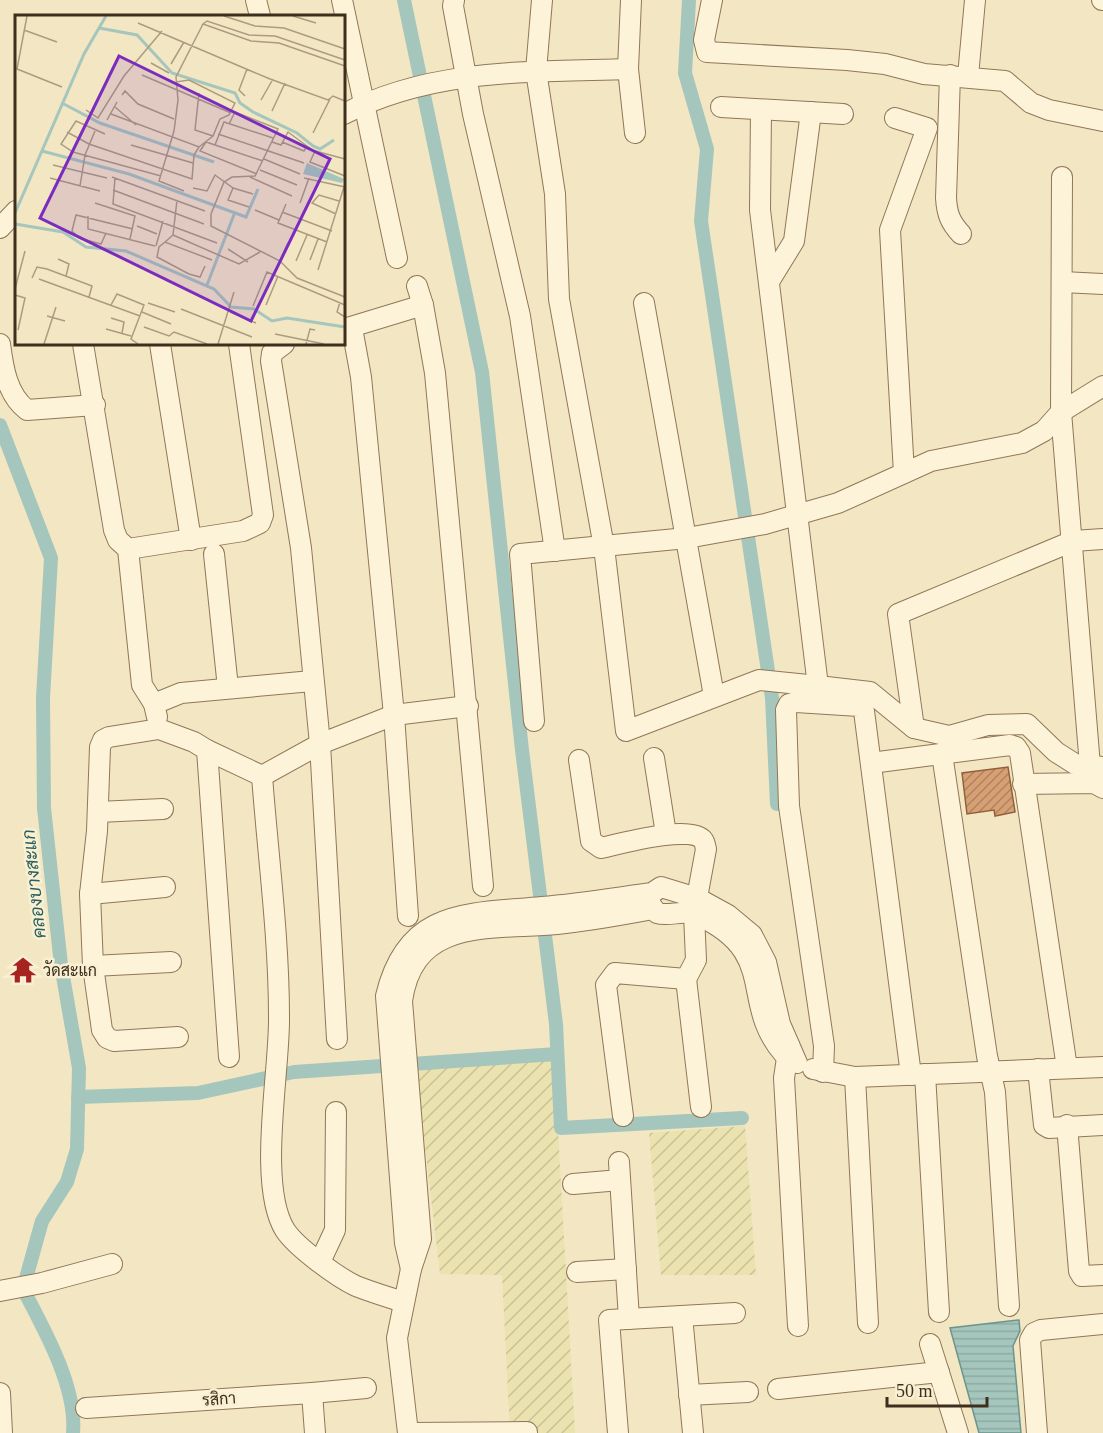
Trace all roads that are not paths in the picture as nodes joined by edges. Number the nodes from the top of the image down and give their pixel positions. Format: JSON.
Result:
{"nodes":[{"id":1,"x":256,"y":0,"type":"edge"},
{"id":2,"x":342,"y":0,"type":"edge"},
{"id":3,"x":454,"y":0,"type":"edge"},
{"id":4,"x":542,"y":0,"type":"edge"},
{"id":5,"x":631,"y":0,"type":"edge"},
{"id":6,"x":712,"y":0,"type":"edge"},
{"id":7,"x":975,"y":0,"type":"edge"},
{"id":8,"x":260,"y":15,"type":"edge"},
{"id":9,"x":628,"y":69,"type":"junction"},
{"id":10,"x":537,"y":71,"type":"junction"},
{"id":11,"x":466,"y":76,"type":"junction"},
{"id":12,"x":959,"y":76,"type":"junction"},
{"id":13,"x":363,"y":104,"type":"junction"},
{"id":14,"x":721,"y":107,"type":"dead end"},
{"id":15,"x":761,"y":110,"type":"junction"},
{"id":16,"x":811,"y":112,"type":"junction"},
{"id":17,"x":345,"y":113,"type":"edge"},
{"id":18,"x":843,"y":114,"type":"dead end"},
{"id":19,"x":896,"y":118,"type":"dead end"},
{"id":20,"x":1103,"y":121,"type":"edge"},
{"id":21,"x":635,"y":133,"type":"dead end"},
{"id":22,"x":1062,"y":177,"type":"dead end"},
{"id":23,"x":15,"y":212,"type":"edge"},
{"id":24,"x":0,"y":228,"type":"edge"},
{"id":25,"x":961,"y":234,"type":"dead end"},
{"id":26,"x":397,"y":258,"type":"dead end"},
{"id":27,"x":770,"y":280,"type":"junction"},
{"id":28,"x":1062,"y":282,"type":"junction"},
{"id":29,"x":1103,"y":285,"type":"edge"},
{"id":30,"x":417,"y":286,"type":"dead end"},
{"id":31,"x":644,"y":303,"type":"dead end"},
{"id":32,"x":423,"y":305,"type":"junction"},
{"id":33,"x":348,"y":329,"type":"edge"},
{"id":34,"x":0,"y":345,"type":"edge"},
{"id":35,"x":83,"y":345,"type":"edge"},
{"id":36,"x":160,"y":345,"type":"edge"},
{"id":37,"x":240,"y":345,"type":"edge"},
{"id":38,"x":283,"y":345,"type":"edge"},
{"id":39,"x":1103,"y":386,"type":"edge"},
{"id":40,"x":95,"y":405,"type":"junction"},
{"id":41,"x":1061,"y":412,"type":"junction"},
{"id":42,"x":904,"y":473,"type":"junction"},
{"id":43,"x":796,"y":514,"type":"junction"},
{"id":44,"x":687,"y":538,"type":"junction"},
{"id":45,"x":1103,"y":539,"type":"edge"},
{"id":46,"x":191,"y":540,"type":"junction"},
{"id":47,"x":1073,"y":541,"type":"junction"},
{"id":48,"x":604,"y":547,"type":"junction"},
{"id":49,"x":128,"y":549,"type":"junction"},
{"id":50,"x":555,"y":551,"type":"junction"},
{"id":51,"x":214,"y":554,"type":"dead end"},
{"id":52,"x":312,"y":681,"type":"junction"},
{"id":53,"x":818,"y":686,"type":"junction"},
{"id":54,"x":228,"y":688,"type":"junction"},
{"id":55,"x":714,"y":696,"type":"junction"},
{"id":56,"x":154,"y":704,"type":"junction"},
{"id":57,"x":468,"y":706,"type":"junction"},
{"id":58,"x":394,"y":715,"type":"junction"},
{"id":59,"x":534,"y":721,"type":"dead end"},
{"id":60,"x":914,"y":728,"type":"junction"},
{"id":61,"x":159,"y":729,"type":"junction"},
{"id":62,"x":320,"y":744,"type":"junction"},
{"id":63,"x":207,"y":750,"type":"junction"},
{"id":64,"x":942,"y":754,"type":"junction"},
{"id":65,"x":654,"y":758,"type":"dead end"},
{"id":66,"x":579,"y":760,"type":"dead end"},
{"id":67,"x":871,"y":763,"type":"junction"},
{"id":68,"x":1097,"y":767,"type":"edge"},
{"id":69,"x":262,"y":776,"type":"junction"},
{"id":70,"x":1023,"y":784,"type":"junction"},
{"id":71,"x":1103,"y":788,"type":"edge"},
{"id":72,"x":163,"y":809,"type":"dead end"},
{"id":73,"x":98,"y":812,"type":"junction"},
{"id":74,"x":666,"y":834,"type":"junction"},
{"id":75,"x":483,"y":886,"type":"dead end"},
{"id":76,"x":165,"y":887,"type":"dead end"},
{"id":77,"x":90,"y":894,"type":"junction"},
{"id":78,"x":659,"y":905,"type":"junction"},
{"id":79,"x":695,"y":906,"type":"junction"},
{"id":80,"x":408,"y":916,"type":"dead end"},
{"id":81,"x":171,"y":962,"type":"dead end"},
{"id":82,"x":93,"y":966,"type":"junction"},
{"id":83,"x":686,"y":979,"type":"junction"},
{"id":84,"x":178,"y":1037,"type":"dead end"},
{"id":85,"x":338,"y":1039,"type":"dead end"},
{"id":86,"x":791,"y":1055,"type":"junction"},
{"id":87,"x":229,"y":1057,"type":"dead end"},
{"id":88,"x":1103,"y":1067,"type":"edge"},
{"id":89,"x":1067,"y":1068,"type":"junction"},
{"id":90,"x":1038,"y":1069,"type":"junction"},
{"id":91,"x":990,"y":1071,"type":"junction"},
{"id":92,"x":824,"y":1072,"type":"junction"},
{"id":93,"x":918,"y":1074,"type":"junction"},
{"id":94,"x":855,"y":1077,"type":"junction"},
{"id":95,"x":701,"y":1107,"type":"dead end"},
{"id":96,"x":336,"y":1112,"type":"dead end"},
{"id":97,"x":624,"y":1116,"type":"dead end"},
{"id":98,"x":1067,"y":1125,"type":"junction"},
{"id":99,"x":1103,"y":1125,"type":"edge"},
{"id":100,"x":573,"y":1184,"type":"dead end"},
{"id":101,"x":320,"y":1262,"type":"junction"},
{"id":102,"x":112,"y":1264,"type":"dead end"},
{"id":103,"x":626,"y":1269,"type":"junction"},
{"id":104,"x":578,"y":1272,"type":"dead end"},
{"id":105,"x":1103,"y":1275,"type":"edge"},
{"id":106,"x":8,"y":1290,"type":"edge"},
{"id":107,"x":403,"y":1302,"type":"junction"},
{"id":108,"x":1009,"y":1306,"type":"dead end"},
{"id":109,"x":939,"y":1312,"type":"dead end"},
{"id":110,"x":735,"y":1313,"type":"dead end"},
{"id":111,"x":682,"y":1316,"type":"junction"},
{"id":112,"x":628,"y":1319,"type":"junction"},
{"id":113,"x":868,"y":1323,"type":"dead end"},
{"id":114,"x":1103,"y":1324,"type":"edge"},
{"id":115,"x":798,"y":1326,"type":"dead end"},
{"id":116,"x":930,"y":1344,"type":"dead end"},
{"id":117,"x":939,"y":1372,"type":"junction"},
{"id":118,"x":366,"y":1388,"type":"dead end"},
{"id":119,"x":778,"y":1389,"type":"dead end"},
{"id":120,"x":748,"y":1392,"type":"dead end"},
{"id":121,"x":0,"y":1393,"type":"edge"},
{"id":122,"x":312,"y":1393,"type":"junction"},
{"id":123,"x":689,"y":1395,"type":"junction"},
{"id":124,"x":86,"y":1408,"type":"dead end"},
{"id":125,"x":527,"y":1432,"type":"edge"},
{"id":126,"x":2,"y":1433,"type":"edge"},
{"id":127,"x":315,"y":1433,"type":"edge"},
{"id":128,"x":408,"y":1433,"type":"edge"},
{"id":129,"x":618,"y":1433,"type":"edge"},
{"id":130,"x":693,"y":1433,"type":"edge"},
{"id":131,"x":958,"y":1433,"type":"edge"},
{"id":132,"x":1037,"y":1433,"type":"edge"}],
"edges":[{"from":1,"to":8,"type":"street"},
{"from":2,"to":13,"type":"street"},
{"from":3,"to":11,"type":"street"},
{"from":4,"to":10,"type":"street"},
{"from":5,"to":9,"type":"street"},
{"from":6,"to":12,"type":"street"},
{"from":7,"to":12,"type":"street"},
{"from":9,"to":10,"type":"street"},
{"from":9,"to":21,"type":"street"},
{"from":10,"to":11,"type":"street"},
{"from":10,"to":48,"type":"street"},
{"from":11,"to":13,"type":"street"},
{"from":11,"to":50,"type":"street"},
{"from":12,"to":20,"type":"street"},
{"from":12,"to":25,"type":"street"},
{"from":13,"to":17,"type":"street"},
{"from":13,"to":26,"type":"street"},
{"from":14,"to":15,"type":"street"},
{"from":15,"to":16,"type":"street"},
{"from":15,"to":27,"type":"street"},
{"from":16,"to":18,"type":"street"},
{"from":16,"to":27,"type":"street"},
{"from":19,"to":42,"type":"street"},
{"from":22,"to":28,"type":"street"},
{"from":23,"to":24,"type":"street"},
{"from":27,"to":43,"type":"street"},
{"from":28,"to":29,"type":"street"},
{"from":28,"to":41,"type":"street"},
{"from":30,"to":32,"type":"street"},
{"from":31,"to":44,"type":"street"},
{"from":32,"to":33,"type":"street"},
{"from":32,"to":57,"type":"street"},
{"from":33,"to":58,"type":"street"},
{"from":34,"to":40,"type":"street"},
{"from":35,"to":40,"type":"street"},
{"from":36,"to":46,"type":"street"},
{"from":37,"to":46,"type":"street"},
{"from":38,"to":52,"type":"street"},
{"from":39,"to":41,"type":"street"},
{"from":40,"to":49,"type":"street"},
{"from":41,"to":42,"type":"street"},
{"from":41,"to":47,"type":"street"},
{"from":42,"to":43,"type":"street"},
{"from":43,"to":44,"type":"street"},
{"from":43,"to":53,"type":"street"},
{"from":44,"to":48,"type":"street"},
{"from":44,"to":55,"type":"street"},
{"from":45,"to":47,"type":"street"},
{"from":46,"to":49,"type":"street"},
{"from":47,"to":60,"type":"street"},
{"from":47,"to":68,"type":"street"},
{"from":48,"to":50,"type":"street"},
{"from":48,"to":55,"type":"street"},
{"from":49,"to":56,"type":"street"},
{"from":50,"to":59,"type":"street"},
{"from":51,"to":54,"type":"street"},
{"from":52,"to":54,"type":"street"},
{"from":52,"to":62,"type":"street"},
{"from":53,"to":55,"type":"street"},
{"from":53,"to":60,"type":"street"},
{"from":54,"to":56,"type":"street"},
{"from":56,"to":61,"type":"street"},
{"from":57,"to":58,"type":"street"},
{"from":57,"to":75,"type":"street"},
{"from":58,"to":62,"type":"street"},
{"from":58,"to":80,"type":"street"},
{"from":60,"to":68,"type":"street"},
{"from":61,"to":63,"type":"street"},
{"from":61,"to":73,"type":"street"},
{"from":62,"to":69,"type":"street"},
{"from":62,"to":85,"type":"street"},
{"from":63,"to":69,"type":"street"},
{"from":63,"to":87,"type":"street"},
{"from":64,"to":67,"type":"street"},
{"from":64,"to":70,"type":"street"},
{"from":64,"to":91,"type":"street"},
{"from":65,"to":74,"type":"street"},
{"from":66,"to":74,"type":"street"},
{"from":67,"to":92,"type":"street"},
{"from":67,"to":93,"type":"street"},
{"from":69,"to":101,"type":"street"},
{"from":70,"to":71,"type":"street"},
{"from":70,"to":89,"type":"street"},
{"from":72,"to":73,"type":"street"},
{"from":73,"to":77,"type":"street"},
{"from":74,"to":79,"type":"street"},
{"from":76,"to":77,"type":"street"},
{"from":77,"to":82,"type":"street"},
{"from":78,"to":79,"type":"street"},
{"from":78,"to":79,"type":"street"},
{"from":78,"to":107,"type":"street"},
{"from":79,"to":83,"type":"street"},
{"from":79,"to":86,"type":"street"},
{"from":81,"to":82,"type":"street"},
{"from":82,"to":84,"type":"street"},
{"from":83,"to":95,"type":"street"},
{"from":83,"to":97,"type":"street"},
{"from":86,"to":92,"type":"street"},
{"from":86,"to":115,"type":"street"},
{"from":88,"to":89,"type":"street"},
{"from":89,"to":90,"type":"street"},
{"from":90,"to":91,"type":"street"},
{"from":90,"to":98,"type":"street"},
{"from":91,"to":93,"type":"street"},
{"from":91,"to":108,"type":"street"},
{"from":92,"to":94,"type":"street"},
{"from":93,"to":94,"type":"street"},
{"from":93,"to":109,"type":"street"},
{"from":94,"to":113,"type":"street"},
{"from":96,"to":101,"type":"street"},
{"from":98,"to":99,"type":"street"},
{"from":98,"to":105,"type":"street"},
{"from":100,"to":103,"type":"street"},
{"from":101,"to":107,"type":"street"},
{"from":102,"to":106,"type":"street"},
{"from":103,"to":104,"type":"street"},
{"from":103,"to":112,"type":"street"},
{"from":107,"to":128,"type":"street"},
{"from":110,"to":111,"type":"street"},
{"from":111,"to":112,"type":"street"},
{"from":111,"to":123,"type":"street"},
{"from":112,"to":129,"type":"street"},
{"from":114,"to":132,"type":"street"},
{"from":116,"to":117,"type":"street"},
{"from":117,"to":119,"type":"street"},
{"from":117,"to":131,"type":"street"},
{"from":118,"to":122,"type":"street","name":"รสิกา"},
{"from":120,"to":123,"type":"street"},
{"from":121,"to":126,"type":"street"},
{"from":122,"to":124,"type":"street","name":"รสิกา"},
{"from":122,"to":127,"type":"street"},
{"from":123,"to":130,"type":"street"},
{"from":125,"to":128,"type":"street"}]}
